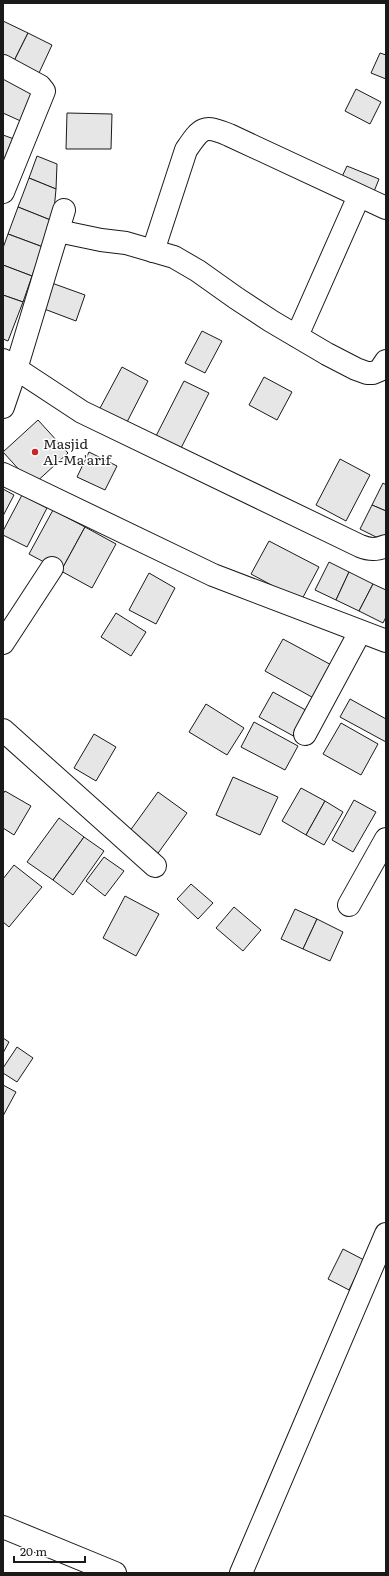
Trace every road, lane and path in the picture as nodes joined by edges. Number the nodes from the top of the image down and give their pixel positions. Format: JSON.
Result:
{"nodes":[{"id":1,"x":3,"y":66,"type":"edge"},
{"id":2,"x":3,"y":192,"type":"edge"},
{"id":3,"x":359,"y":196,"type":"junction"},
{"id":4,"x":386,"y":208,"type":"edge"},
{"id":5,"x":64,"y":210,"type":"dead end"},
{"id":6,"x":58,"y":231,"type":"junction"},
{"id":7,"x":153,"y":251,"type":"junction"},
{"id":8,"x":297,"y":336,"type":"junction"},
{"id":9,"x":386,"y":361,"type":"edge"},
{"id":10,"x":10,"y":365,"type":"edge"},
{"id":11,"x":3,"y":407,"type":"edge"},
{"id":12,"x":3,"y":474,"type":"edge"},
{"id":13,"x":386,"y":546,"type":"edge"},
{"id":14,"x":52,"y":568,"type":"dead end"},
{"id":15,"x":360,"y":632,"type":"junction"},
{"id":16,"x":386,"y":642,"type":"edge"},
{"id":17,"x":3,"y":643,"type":"edge"},
{"id":18,"x":3,"y":730,"type":"edge"},
{"id":19,"x":305,"y":734,"type":"dead end"},
{"id":20,"x":386,"y":839,"type":"edge"},
{"id":21,"x":155,"y":866,"type":"dead end"},
{"id":22,"x":349,"y":905,"type":"dead end"},
{"id":23,"x":386,"y":1234,"type":"edge"},
{"id":24,"x":3,"y":1527,"type":"edge"},
{"id":25,"x":115,"y":1573,"type":"edge"},
{"id":26,"x":241,"y":1573,"type":"edge"}],
"edges":[{"from":1,"to":2,"type":"street"},
{"from":3,"to":4,"type":"street"},
{"from":3,"to":7,"type":"street"},
{"from":3,"to":8,"type":"street"},
{"from":5,"to":6,"type":"street"},
{"from":6,"to":7,"type":"street"},
{"from":6,"to":10,"type":"street"},
{"from":7,"to":8,"type":"street"},
{"from":8,"to":9,"type":"street"},
{"from":10,"to":11,"type":"street"},
{"from":10,"to":13,"type":"street"},
{"from":12,"to":15,"type":"street"},
{"from":14,"to":17,"type":"street"},
{"from":15,"to":16,"type":"street"},
{"from":15,"to":19,"type":"street"},
{"from":18,"to":21,"type":"street"},
{"from":20,"to":22,"type":"street"},
{"from":23,"to":26,"type":"street"},
{"from":24,"to":25,"type":"street"}]}
